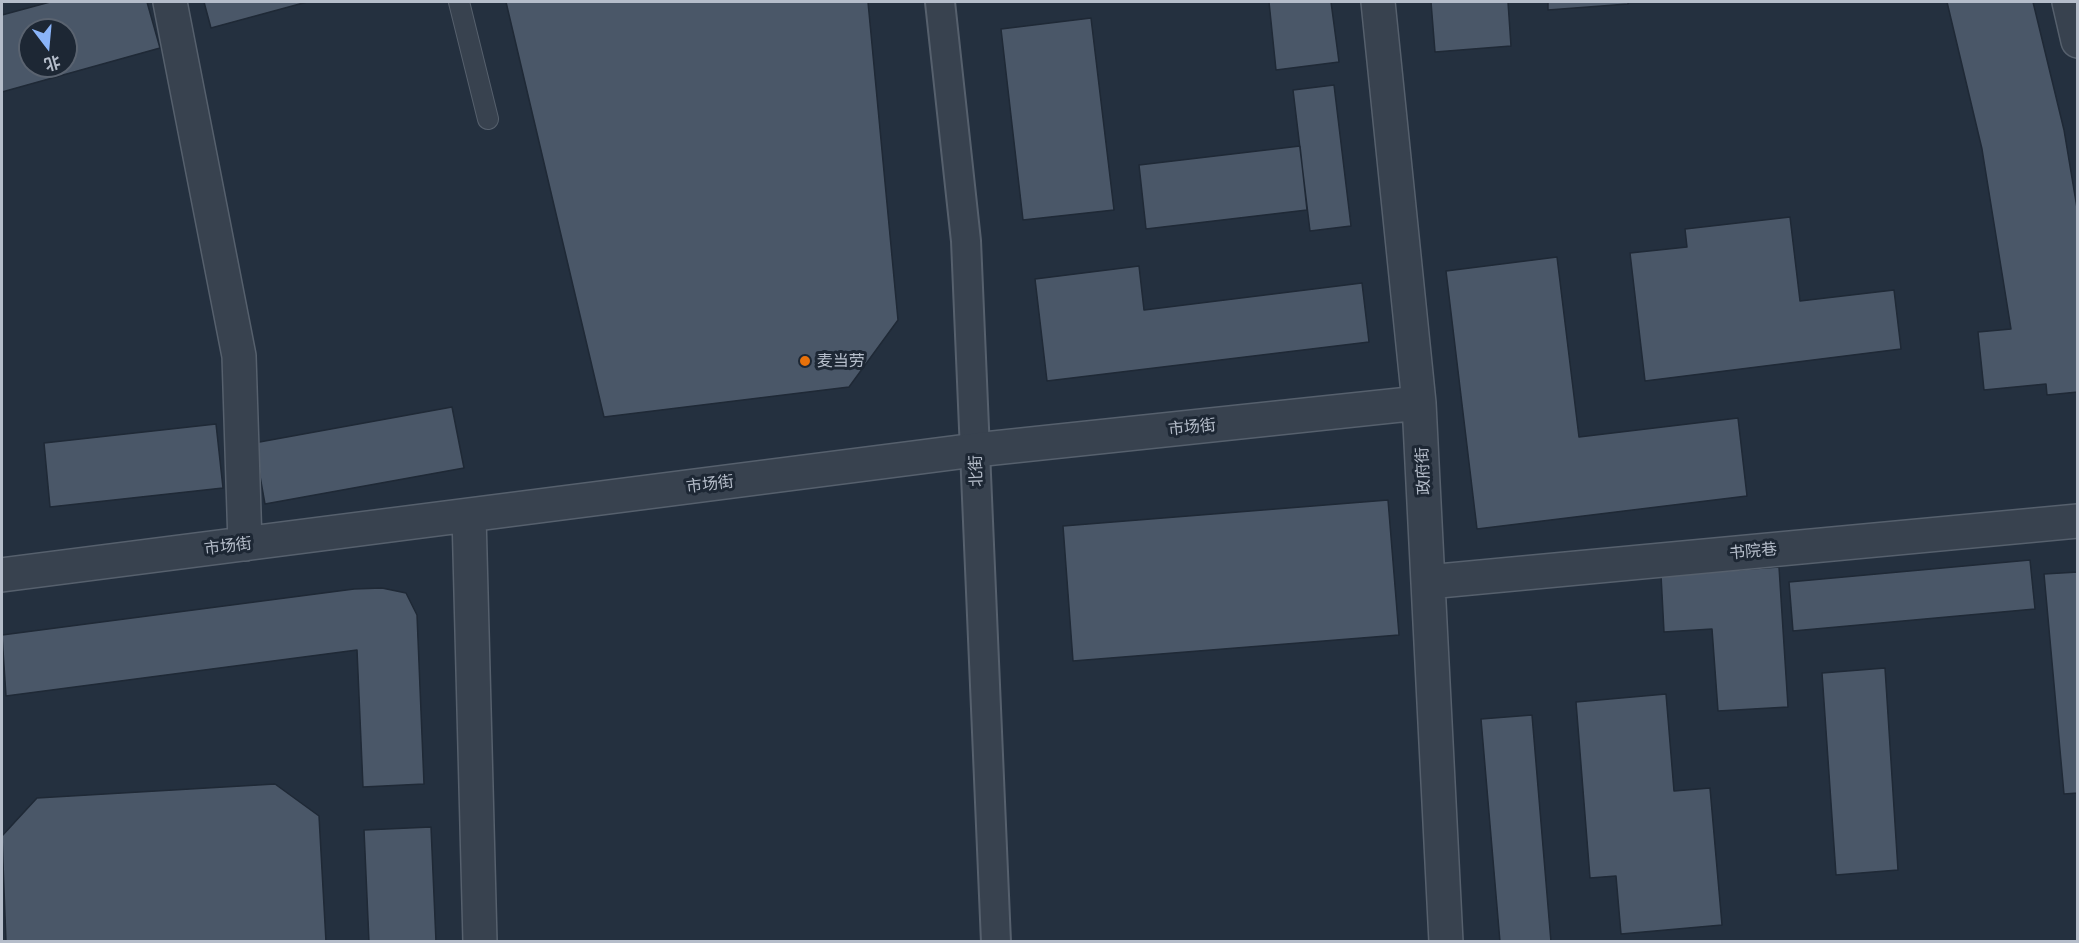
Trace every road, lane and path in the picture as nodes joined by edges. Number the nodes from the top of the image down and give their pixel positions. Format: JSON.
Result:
{"nodes":[{"id":1,"x":170,"y":2,"type":"edge"},
{"id":2,"x":459,"y":2,"type":"edge"},
{"id":3,"x":940,"y":2,"type":"edge"},
{"id":4,"x":1377,"y":2,"type":"edge"},
{"id":5,"x":2069,"y":2,"type":"edge"},
{"id":6,"x":2078,"y":41,"type":"edge"},
{"id":7,"x":488,"y":119,"type":"dead end"},
{"id":8,"x":1419,"y":403,"type":"junction"},
{"id":9,"x":975,"y":450,"type":"junction"},
{"id":10,"x":469,"y":515,"type":"junction"},
{"id":11,"x":2078,"y":521,"type":"edge"},
{"id":12,"x":244,"y":544,"type":"junction"},
{"id":13,"x":2,"y":575,"type":"edge"},
{"id":14,"x":1428,"y":582,"type":"junction"},
{"id":15,"x":480,"y":942,"type":"edge"},
{"id":16,"x":996,"y":942,"type":"edge"},
{"id":17,"x":1446,"y":942,"type":"edge"}],
"edges":[{"from":1,"to":12,"type":"street"},
{"from":2,"to":7,"type":"lane"},
{"from":3,"to":9,"type":"street","name":"北街"},
{"from":4,"to":8,"type":"street","name":"政府街"},
{"from":5,"to":6,"type":"street"},
{"from":8,"to":9,"type":"street","name":"市场街"},
{"from":8,"to":14,"type":"street","name":"政府街"},
{"from":9,"to":10,"type":"street","name":"市场街"},
{"from":9,"to":16,"type":"street","name":"北街"},
{"from":10,"to":12,"type":"street","name":"市场街"},
{"from":10,"to":15,"type":"street"},
{"from":11,"to":14,"type":"street","name":"书院巷"},
{"from":12,"to":13,"type":"street","name":"市场街"},
{"from":14,"to":17,"type":"street","name":"政府街"}]}
